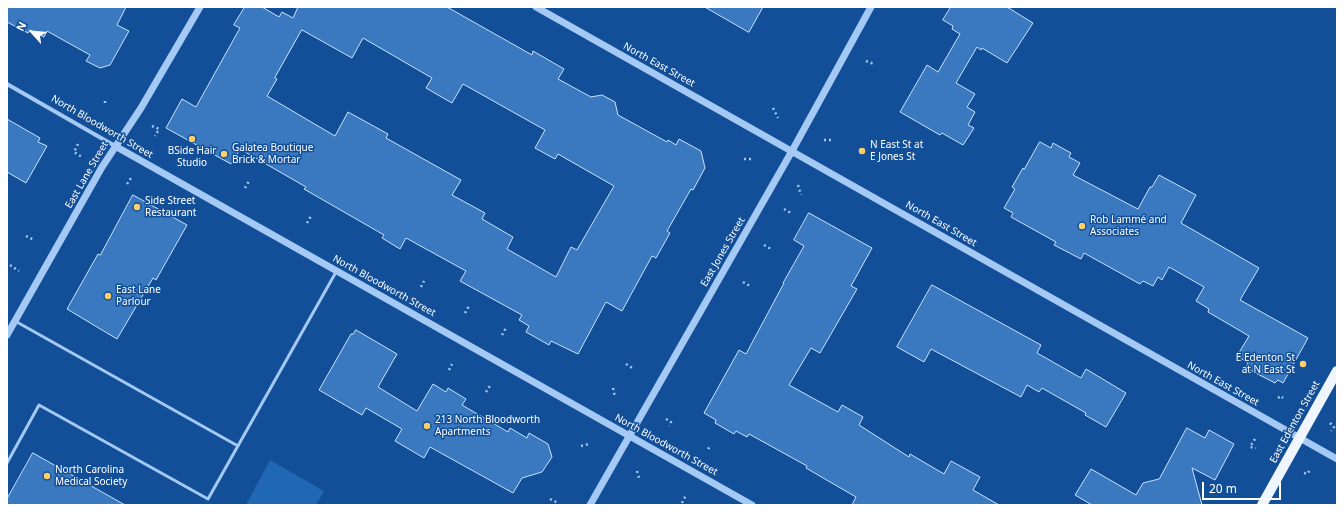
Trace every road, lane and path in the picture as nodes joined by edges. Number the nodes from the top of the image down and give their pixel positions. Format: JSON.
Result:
{"nodes":[{"id":1,"x":200,"y":7,"type":"edge"},
{"id":2,"x":536,"y":7,"type":"edge"},
{"id":3,"x":871,"y":7,"type":"edge"},
{"id":4,"x":866,"y":61,"type":"dead end"},
{"id":5,"x":874,"y":64,"type":"dead end"},
{"id":6,"x":7,"y":84,"type":"edge"},
{"id":7,"x":105,"y":100,"type":"dead end"},
{"id":8,"x":105,"y":105,"type":"dead end"},
{"id":9,"x":773,"y":108,"type":"dead end"},
{"id":10,"x":778,"y":118,"type":"dead end"},
{"id":11,"x":152,"y":126,"type":"dead end"},
{"id":12,"x":155,"y":136,"type":"dead end"},
{"id":13,"x":824,"y":140,"type":"dead end"},
{"id":14,"x":831,"y":140,"type":"dead end"},
{"id":15,"x":78,"y":144,"type":"dead end"},
{"id":16,"x":115,"y":146,"type":"junction"},
{"id":17,"x":792,"y":151,"type":"junction"},
{"id":18,"x":82,"y":157,"type":"dead end"},
{"id":19,"x":744,"y":159,"type":"dead end"},
{"id":20,"x":752,"y":159,"type":"dead end"},
{"id":21,"x":131,"y":178,"type":"dead end"},
{"id":22,"x":125,"y":179,"type":"dead end"},
{"id":23,"x":249,"y":181,"type":"dead end"},
{"id":24,"x":798,"y":185,"type":"dead end"},
{"id":25,"x":245,"y":188,"type":"dead end"},
{"id":26,"x":801,"y":195,"type":"dead end"},
{"id":27,"x":784,"y":209,"type":"dead end"},
{"id":28,"x":791,"y":213,"type":"dead end"},
{"id":29,"x":311,"y":216,"type":"dead end"},
{"id":30,"x":307,"y":223,"type":"dead end"},
{"id":31,"x":26,"y":236,"type":"dead end"},
{"id":32,"x":34,"y":240,"type":"dead end"},
{"id":33,"x":764,"y":245,"type":"dead end"},
{"id":34,"x":771,"y":249,"type":"dead end"},
{"id":35,"x":10,"y":265,"type":"dead end"},
{"id":36,"x":19,"y":270,"type":"dead end"},
{"id":37,"x":336,"y":271,"type":"junction"},
{"id":38,"x":424,"y":281,"type":"dead end"},
{"id":39,"x":743,"y":282,"type":"dead end"},
{"id":40,"x":750,"y":286,"type":"dead end"},
{"id":41,"x":421,"y":287,"type":"dead end"},
{"id":42,"x":469,"y":306,"type":"dead end"},
{"id":43,"x":466,"y":313,"type":"dead end"},
{"id":44,"x":15,"y":321,"type":"junction"},
{"id":45,"x":506,"y":328,"type":"dead end"},
{"id":46,"x":7,"y":335,"type":"edge"},
{"id":47,"x":502,"y":335,"type":"dead end"},
{"id":48,"x":452,"y":364,"type":"dead end"},
{"id":49,"x":626,"y":364,"type":"dead end"},
{"id":50,"x":634,"y":369,"type":"dead end"},
{"id":51,"x":449,"y":370,"type":"dead end"},
{"id":52,"x":1337,"y":371,"type":"edge"},
{"id":53,"x":491,"y":384,"type":"dead end"},
{"id":54,"x":613,"y":388,"type":"dead end"},
{"id":55,"x":486,"y":392,"type":"dead end"},
{"id":56,"x":615,"y":397,"type":"dead end"},
{"id":57,"x":1278,"y":398,"type":"dead end"},
{"id":58,"x":1284,"y":398,"type":"dead end"},
{"id":59,"x":666,"y":419,"type":"dead end"},
{"id":60,"x":1330,"y":423,"type":"dead end"},
{"id":61,"x":669,"y":426,"type":"dead end"},
{"id":62,"x":1331,"y":431,"type":"dead end"},
{"id":63,"x":629,"y":436,"type":"junction"},
{"id":64,"x":1255,"y":438,"type":"dead end"},
{"id":65,"x":1299,"y":438,"type":"junction"},
{"id":66,"x":589,"y":444,"type":"dead end"},
{"id":67,"x":711,"y":445,"type":"dead end"},
{"id":68,"x":238,"y":446,"type":"junction"},
{"id":69,"x":580,"y":446,"type":"dead end"},
{"id":70,"x":1256,"y":448,"type":"dead end"},
{"id":71,"x":708,"y":449,"type":"dead end"},
{"id":72,"x":1337,"y":459,"type":"edge"},
{"id":73,"x":7,"y":463,"type":"edge"},
{"id":74,"x":1310,"y":470,"type":"dead end"},
{"id":75,"x":637,"y":471,"type":"dead end"},
{"id":76,"x":1304,"y":473,"type":"dead end"},
{"id":77,"x":639,"y":478,"type":"dead end"},
{"id":78,"x":686,"y":495,"type":"dead end"},
{"id":79,"x":550,"y":499,"type":"dead end"},
{"id":80,"x":558,"y":503,"type":"dead end"},
{"id":81,"x":682,"y":503,"type":"dead end"},
{"id":82,"x":590,"y":505,"type":"edge"},
{"id":83,"x":752,"y":505,"type":"edge"},
{"id":84,"x":1262,"y":505,"type":"edge"}],
"edges":[{"from":1,"to":16,"type":"street","name":"East Lane Street"},
{"from":2,"to":17,"type":"street","name":"North East Street"},
{"from":3,"to":17,"type":"street","name":"East Jones Street"},
{"from":4,"to":5,"type":"path"},
{"from":6,"to":16,"type":"street","name":"North Bloodworth Street"},
{"from":7,"to":8,"type":"path"},
{"from":9,"to":10,"type":"path"},
{"from":11,"to":12,"type":"path"},
{"from":13,"to":14,"type":"path"},
{"from":15,"to":18,"type":"path"},
{"from":16,"to":37,"type":"street","name":"North Bloodworth Street"},
{"from":16,"to":44,"type":"street","name":"East Lane Street"},
{"from":17,"to":63,"type":"street","name":"East Jones Street"},
{"from":17,"to":65,"type":"street","name":"North East Street"},
{"from":19,"to":20,"type":"path"},
{"from":21,"to":22,"type":"path"},
{"from":23,"to":25,"type":"path"},
{"from":24,"to":26,"type":"path"},
{"from":27,"to":28,"type":"path"},
{"from":29,"to":30,"type":"path"},
{"from":31,"to":32,"type":"path"},
{"from":33,"to":34,"type":"path"},
{"from":35,"to":36,"type":"path"},
{"from":37,"to":63,"type":"street","name":"North Bloodworth Street"},
{"from":37,"to":68,"type":"lane"},
{"from":38,"to":41,"type":"path"},
{"from":39,"to":40,"type":"path"},
{"from":42,"to":43,"type":"path"},
{"from":44,"to":46,"type":"street","name":"East Lane Street"},
{"from":44,"to":68,"type":"lane"},
{"from":45,"to":47,"type":"path"},
{"from":48,"to":51,"type":"path"},
{"from":49,"to":50,"type":"path"},
{"from":52,"to":65,"type":"main road","name":"East Edenton Street"},
{"from":53,"to":55,"type":"path"},
{"from":54,"to":56,"type":"path"},
{"from":57,"to":58,"type":"path"},
{"from":59,"to":61,"type":"path"},
{"from":60,"to":62,"type":"path"},
{"from":63,"to":82,"type":"street","name":"East Jones Street"},
{"from":63,"to":83,"type":"street","name":"North Bloodworth Street"},
{"from":64,"to":70,"type":"path"},
{"from":65,"to":72,"type":"street","name":"North East Street"},
{"from":65,"to":84,"type":"main road","name":"East Edenton Street"},
{"from":66,"to":69,"type":"path"},
{"from":67,"to":71,"type":"path"},
{"from":68,"to":73,"type":"lane"},
{"from":74,"to":76,"type":"path"},
{"from":75,"to":77,"type":"path"},
{"from":78,"to":81,"type":"path"},
{"from":79,"to":80,"type":"path"}]}
